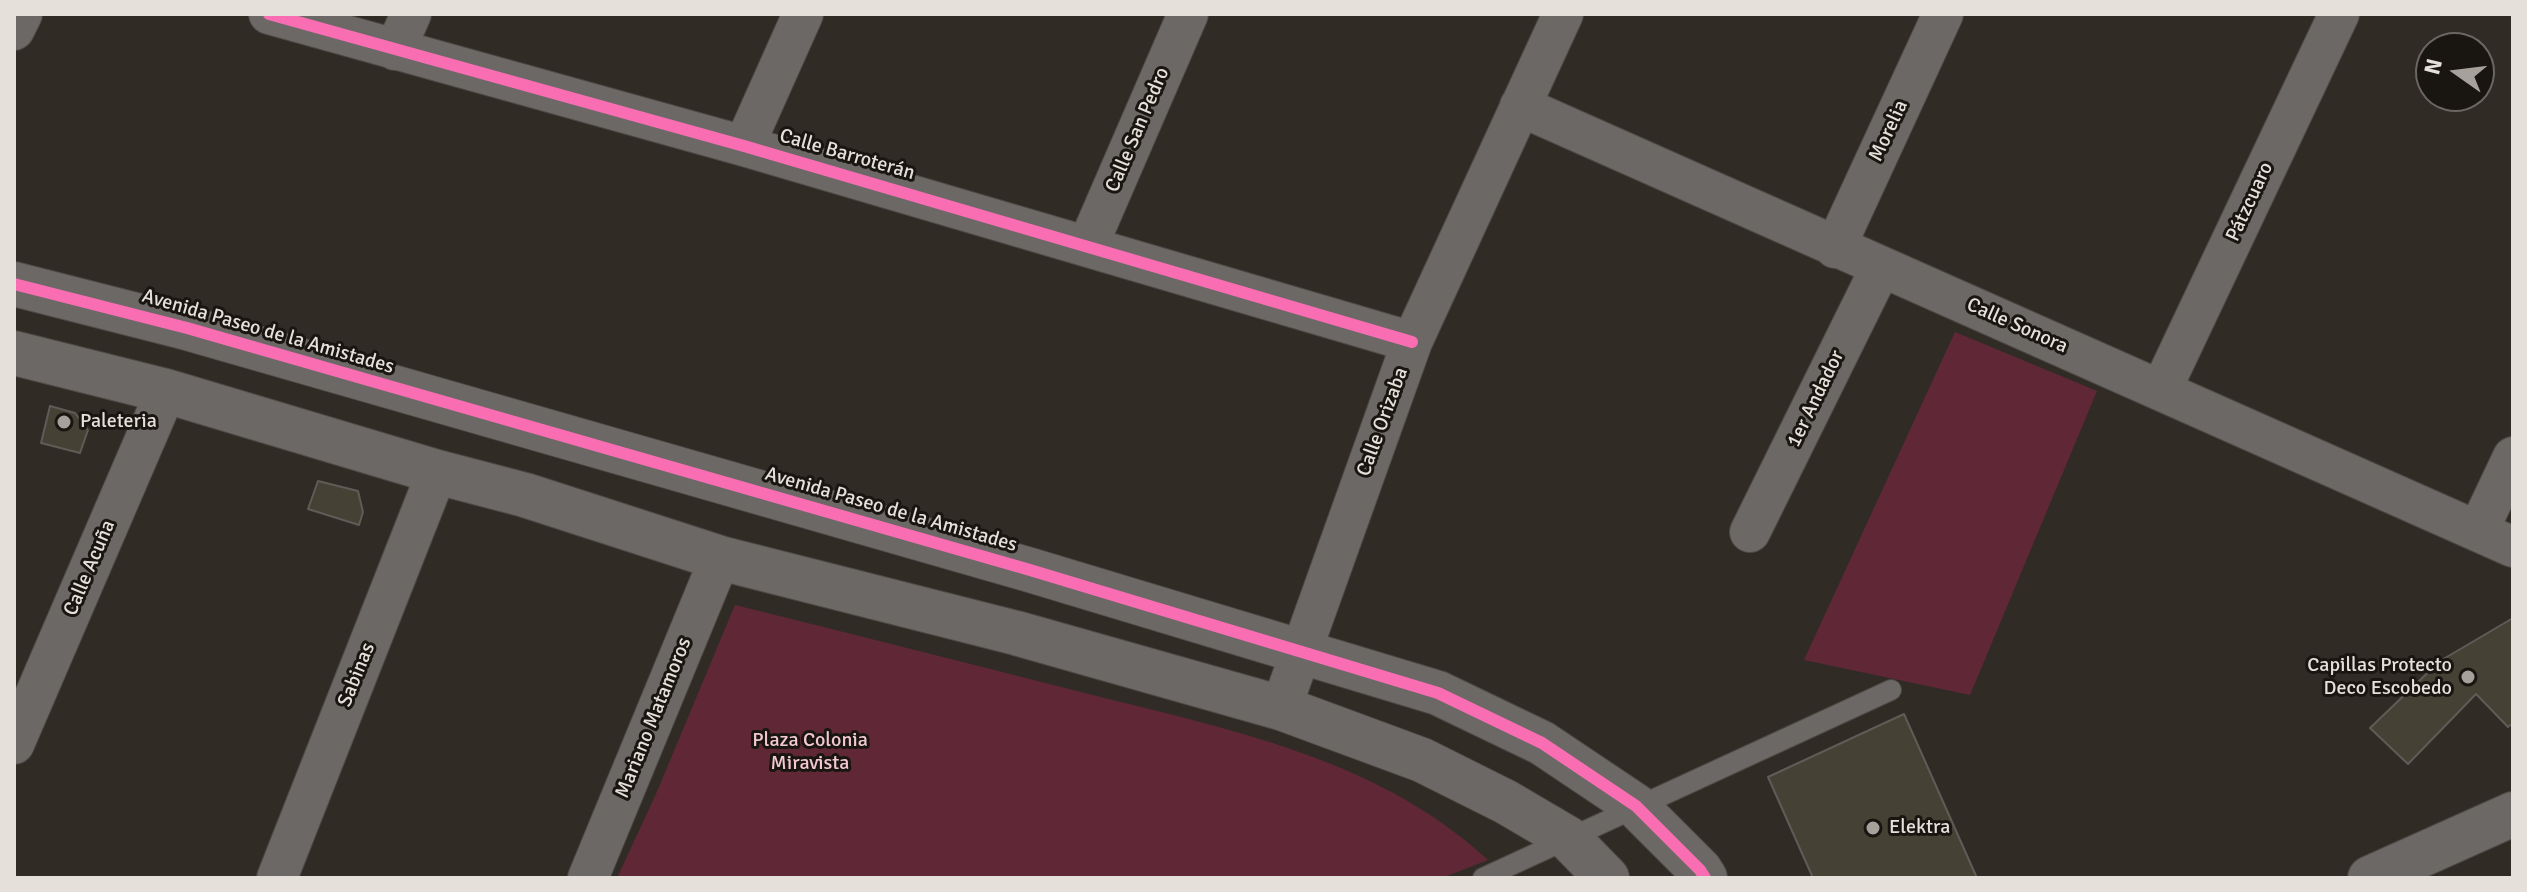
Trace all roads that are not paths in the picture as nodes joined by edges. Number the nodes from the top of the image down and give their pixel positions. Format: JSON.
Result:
{"nodes":[{"id":1,"x":22,"y":14,"type":"edge"},
{"id":2,"x":269,"y":14,"type":"edge"},
{"id":3,"x":411,"y":14,"type":"edge"},
{"id":4,"x":803,"y":14,"type":"edge"},
{"id":5,"x":1188,"y":14,"type":"edge"},
{"id":6,"x":1563,"y":14,"type":"edge"},
{"id":7,"x":1943,"y":14,"type":"edge"},
{"id":8,"x":2339,"y":14,"type":"edge"},
{"id":9,"x":14,"y":30,"type":"edge"},
{"id":10,"x":395,"y":50,"type":"junction"},
{"id":11,"x":1520,"y":106,"type":"junction"},
{"id":12,"x":744,"y":146,"type":"junction"},
{"id":13,"x":1088,"y":245,"type":"junction"},
{"id":14,"x":1835,"y":248,"type":"junction"},
{"id":15,"x":1881,"y":267,"type":"junction"},
{"id":16,"x":16,"y":296,"type":"edge"},
{"id":17,"x":1412,"y":342,"type":"junction"},
{"id":18,"x":14,"y":353,"type":"edge"},
{"id":19,"x":2161,"y":390,"type":"junction"},
{"id":20,"x":166,"y":391,"type":"junction"},
{"id":21,"x":539,"y":431,"type":"junction"},
{"id":22,"x":2513,"y":457,"type":"edge"},
{"id":23,"x":437,"y":472,"type":"junction"},
{"id":24,"x":525,"y":495,"type":"junction"},
{"id":25,"x":1750,"y":532,"type":"dead end"},
{"id":26,"x":2496,"y":539,"type":"edge"},
{"id":27,"x":720,"y":558,"type":"junction"},
{"id":28,"x":1301,"y":651,"type":"junction"},
{"id":29,"x":1891,"y":690,"type":"dead end"},
{"id":30,"x":1281,"y":708,"type":"junction"},
{"id":31,"x":14,"y":744,"type":"edge"},
{"id":32,"x":1636,"y":806,"type":"junction"},
{"id":33,"x":2513,"y":814,"type":"edge"},
{"id":34,"x":1569,"y":839,"type":"junction"},
{"id":35,"x":277,"y":878,"type":"edge"},
{"id":36,"x":588,"y":878,"type":"edge"},
{"id":37,"x":1483,"y":878,"type":"edge"},
{"id":38,"x":1607,"y":878,"type":"edge"},
{"id":39,"x":1705,"y":878,"type":"edge"},
{"id":40,"x":2370,"y":878,"type":"edge"}],
"edges":[{"from":1,"to":9,"type":"street"},
{"from":2,"to":10,"type":"street","name":"Calle Barroterán"},
{"from":3,"to":10,"type":"street"},
{"from":4,"to":12,"type":"street"},
{"from":5,"to":13,"type":"street","name":"Calle San Pedro"},
{"from":6,"to":11,"type":"street","name":"Calle Orizaba"},
{"from":7,"to":14,"type":"street","name":"Morelia"},
{"from":8,"to":19,"type":"street","name":"Pátzcuaro"},
{"from":10,"to":12,"type":"street","name":"Calle Barroterán"},
{"from":11,"to":14,"type":"street","name":"Calle Sonora"},
{"from":11,"to":17,"type":"street","name":"Calle Orizaba"},
{"from":12,"to":13,"type":"street","name":"Calle Barroterán"},
{"from":13,"to":17,"type":"street","name":"Calle Barroterán"},
{"from":14,"to":15,"type":"street","name":"Calle Sonora"},
{"from":15,"to":19,"type":"street","name":"Calle Sonora"},
{"from":15,"to":25,"type":"street","name":"1er Andador"},
{"from":16,"to":21,"type":"street","name":"Avenida Paseo de la Amistades"},
{"from":17,"to":28,"type":"street","name":"Calle Orizaba"},
{"from":18,"to":20,"type":"street"},
{"from":19,"to":26,"type":"street","name":"Calle Sonora"},
{"from":20,"to":23,"type":"street"},
{"from":20,"to":31,"type":"street","name":"Calle Acuña"},
{"from":21,"to":24,"type":"street"},
{"from":21,"to":28,"type":"street","name":"Avenida Paseo de la Amistades"},
{"from":22,"to":26,"type":"street"},
{"from":23,"to":24,"type":"street"},
{"from":23,"to":35,"type":"street","name":"Sabinas"},
{"from":24,"to":27,"type":"street"},
{"from":27,"to":30,"type":"street"},
{"from":27,"to":36,"type":"street","name":"Mariano Matamoros"},
{"from":28,"to":30,"type":"street","name":"Calle Orizaba"},
{"from":28,"to":32,"type":"street","name":"Avenida Paseo de la Amistades"},
{"from":29,"to":32,"type":"lane"},
{"from":30,"to":34,"type":"street"},
{"from":32,"to":34,"type":"lane"},
{"from":32,"to":39,"type":"street","name":"Avenida Paseo de la Amistades"},
{"from":33,"to":40,"type":"street"},
{"from":34,"to":37,"type":"lane"},
{"from":34,"to":38,"type":"street"}]}
